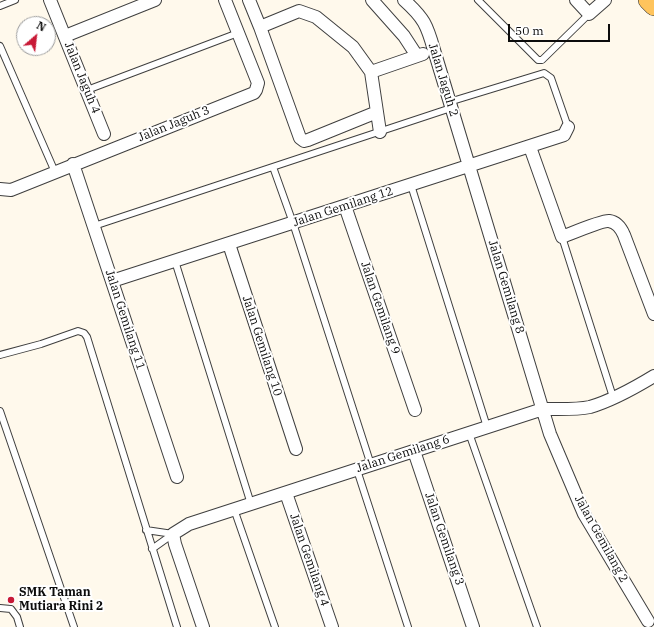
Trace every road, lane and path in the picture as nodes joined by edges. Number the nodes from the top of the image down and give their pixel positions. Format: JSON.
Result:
{"nodes":[{"id":1,"x":15,"y":0,"type":"edge"},
{"id":2,"x":50,"y":0,"type":"edge"},
{"id":3,"x":155,"y":0,"type":"edge"},
{"id":4,"x":225,"y":0,"type":"edge"},
{"id":5,"x":249,"y":0,"type":"edge"},
{"id":6,"x":372,"y":0,"type":"edge"},
{"id":7,"x":404,"y":0,"type":"edge"},
{"id":8,"x":478,"y":0,"type":"edge"},
{"id":9,"x":576,"y":0,"type":"edge"},
{"id":10,"x":605,"y":0,"type":"edge"},
{"id":11,"x":648,"y":0,"type":"edge"},
{"id":12,"x":0,"y":6,"type":"edge"},
{"id":13,"x":654,"y":6,"type":"edge"},
{"id":14,"x":589,"y":14,"type":"junction"},
{"id":15,"x":260,"y":27,"type":"junction"},
{"id":16,"x":238,"y":33,"type":"junction"},
{"id":17,"x":65,"y":36,"type":"junction"},
{"id":18,"x":0,"y":46,"type":"edge"},
{"id":19,"x":434,"y":50,"type":"junction"},
{"id":20,"x":417,"y":56,"type":"junction"},
{"id":21,"x":371,"y":72,"type":"junction"},
{"id":22,"x":87,"y":90,"type":"junction"},
{"id":23,"x":450,"y":105,"type":"junction"},
{"id":24,"x":377,"y":112,"type":"junction"},
{"id":25,"x":568,"y":127,"type":"joint"},
{"id":26,"x":380,"y":132,"type":"junction"},
{"id":27,"x":104,"y":134,"type":"dead end"},
{"id":28,"x":530,"y":147,"type":"junction"},
{"id":29,"x":73,"y":164,"type":"junction"},
{"id":30,"x":469,"y":166,"type":"junction"},
{"id":31,"x":273,"y":167,"type":"junction"},
{"id":32,"x":55,"y":172,"type":"junction"},
{"id":33,"x":410,"y":185,"type":"junction"},
{"id":34,"x":0,"y":188,"type":"edge"},
{"id":35,"x":345,"y":206,"type":"junction"},
{"id":36,"x":293,"y":223,"type":"junction"},
{"id":37,"x":94,"y":226,"type":"junction"},
{"id":38,"x":562,"y":237,"type":"junction"},
{"id":39,"x":229,"y":244,"type":"junction"},
{"id":40,"x":175,"y":261,"type":"junction"},
{"id":41,"x":112,"y":281,"type":"junction"},
{"id":42,"x":654,"y":314,"type":"edge"},
{"id":43,"x":0,"y":355,"type":"edge"},
{"id":44,"x":654,"y":376,"type":"edge"},
{"id":45,"x":613,"y":397,"type":"junction"},
{"id":46,"x":543,"y":409,"type":"junction"},
{"id":47,"x":0,"y":410,"type":"edge"},
{"id":48,"x":415,"y":410,"type":"dead end"},
{"id":49,"x":488,"y":427,"type":"junction"},
{"id":50,"x":469,"y":433,"type":"junction"},
{"id":51,"x":296,"y":449,"type":"dead end"},
{"id":52,"x":414,"y":451,"type":"junction"},
{"id":53,"x":371,"y":465,"type":"junction"},
{"id":54,"x":356,"y":470,"type":"junction"},
{"id":55,"x":177,"y":477,"type":"dead end"},
{"id":56,"x":286,"y":493,"type":"junction"},
{"id":57,"x":251,"y":504,"type":"junction"},
{"id":58,"x":234,"y":510,"type":"junction"},
{"id":59,"x":146,"y":530,"type":"junction"},
{"id":60,"x":172,"y":534,"type":"junction"},
{"id":61,"x":152,"y":549,"type":"junction"},
{"id":62,"x":0,"y":608,"type":"edge"},
{"id":63,"x":647,"y":622,"type":"edge"},
{"id":64,"x":20,"y":627,"type":"edge"},
{"id":65,"x":74,"y":627,"type":"edge"},
{"id":66,"x":177,"y":627,"type":"edge"},
{"id":67,"x":203,"y":627,"type":"edge"},
{"id":68,"x":275,"y":627,"type":"edge"},
{"id":69,"x":332,"y":627,"type":"edge"},
{"id":70,"x":408,"y":627,"type":"edge"},
{"id":71,"x":473,"y":627,"type":"edge"},
{"id":72,"x":537,"y":627,"type":"edge"}],
"edges":[{"from":1,"to":12,"type":"lane"},
{"from":2,"to":17,"type":"street","name":"Jalan Jaguh 4"},
{"from":3,"to":17,"type":"street"},
{"from":4,"to":16,"type":"street","name":"Jalan Jaguh 3"},
{"from":5,"to":15,"type":"street"},
{"from":6,"to":20,"type":"street"},
{"from":7,"to":19,"type":"street","name":"Jalan Jaguh 2"},
{"from":8,"to":14,"type":"lane"},
{"from":9,"to":14,"type":"street"},
{"from":10,"to":14,"type":"street"},
{"from":11,"to":13,"type":"main road"},
{"from":15,"to":21,"type":"street"},
{"from":15,"to":24,"type":"street"},
{"from":16,"to":22,"type":"lane"},
{"from":16,"to":29,"type":"street","name":"Jalan Jaguh 3"},
{"from":17,"to":22,"type":"street","name":"Jalan Jaguh 4"},
{"from":18,"to":32,"type":"lane"},
{"from":19,"to":20,"type":"street"},
{"from":19,"to":23,"type":"street","name":"Jalan Jaguh 2"},
{"from":20,"to":21,"type":"street"},
{"from":21,"to":24,"type":"street"},
{"from":22,"to":27,"type":"street","name":"Jalan Jaguh 4"},
{"from":23,"to":25,"type":"lane"},
{"from":23,"to":26,"type":"lane"},
{"from":23,"to":30,"type":"street","name":"Jalan Jaguh 2"},
{"from":24,"to":26,"type":"street"},
{"from":25,"to":28,"type":"street","name":"Jalan Gemilang 12"},
{"from":26,"to":31,"type":"lane"},
{"from":28,"to":30,"type":"street","name":"Jalan Gemilang 12"},
{"from":28,"to":38,"type":"street"},
{"from":29,"to":32,"type":"street","name":"Jalan Jaguh 3"},
{"from":29,"to":37,"type":"street","name":"Jalan Gemilang 11"},
{"from":30,"to":33,"type":"street","name":"Jalan Gemilang 12"},
{"from":30,"to":46,"type":"street","name":"Jalan Gemilang 8"},
{"from":31,"to":36,"type":"lane"},
{"from":31,"to":37,"type":"lane"},
{"from":32,"to":34,"type":"street","name":"Jalan Jaguh 3"},
{"from":33,"to":35,"type":"street","name":"Jalan Gemilang 12"},
{"from":33,"to":49,"type":"lane"},
{"from":35,"to":36,"type":"street","name":"Jalan Gemilang 12"},
{"from":35,"to":48,"type":"street","name":"Jalan Gemilang 9"},
{"from":36,"to":39,"type":"street","name":"Jalan Gemilang 12"},
{"from":36,"to":53,"type":"lane"},
{"from":37,"to":41,"type":"street","name":"Jalan Gemilang 11"},
{"from":38,"to":42,"type":"street"},
{"from":38,"to":45,"type":"lane"},
{"from":39,"to":40,"type":"street","name":"Jalan Gemilang 12"},
{"from":39,"to":51,"type":"street","name":"Jalan Gemilang 10"},
{"from":40,"to":41,"type":"street","name":"Jalan Gemilang 12"},
{"from":40,"to":57,"type":"lane"},
{"from":41,"to":55,"type":"street","name":"Jalan Gemilang 11"},
{"from":43,"to":59,"type":"lane"},
{"from":44,"to":45,"type":"street","name":"Jalan Gemilang 6"},
{"from":45,"to":46,"type":"street","name":"Jalan Gemilang 6"},
{"from":46,"to":49,"type":"street","name":"Jalan Gemilang 6"},
{"from":46,"to":63,"type":"street","name":"Jalan Gemilang 2"},
{"from":47,"to":65,"type":"lane"},
{"from":49,"to":50,"type":"street","name":"Jalan Gemilang 6"},
{"from":50,"to":52,"type":"street","name":"Jalan Gemilang 6"},
{"from":50,"to":72,"type":"lane"},
{"from":52,"to":53,"type":"street","name":"Jalan Gemilang 6"},
{"from":52,"to":71,"type":"street","name":"Jalan Gemilang 3"},
{"from":53,"to":54,"type":"street","name":"Jalan Gemilang 6"},
{"from":54,"to":56,"type":"street","name":"Jalan Gemilang 6"},
{"from":54,"to":70,"type":"lane"},
{"from":56,"to":57,"type":"street","name":"Jalan Gemilang 6"},
{"from":56,"to":69,"type":"street","name":"Jalan Gemilang 4"},
{"from":57,"to":58,"type":"street","name":"Jalan Gemilang 6"},
{"from":58,"to":60,"type":"street","name":"Jalan Gemilang 6"},
{"from":58,"to":68,"type":"lane"},
{"from":59,"to":60,"type":"lane"},
{"from":59,"to":61,"type":"lane"},
{"from":60,"to":61,"type":"lane"},
{"from":60,"to":67,"type":"street"},
{"from":61,"to":66,"type":"lane"},
{"from":62,"to":64,"type":"lane"}]}
